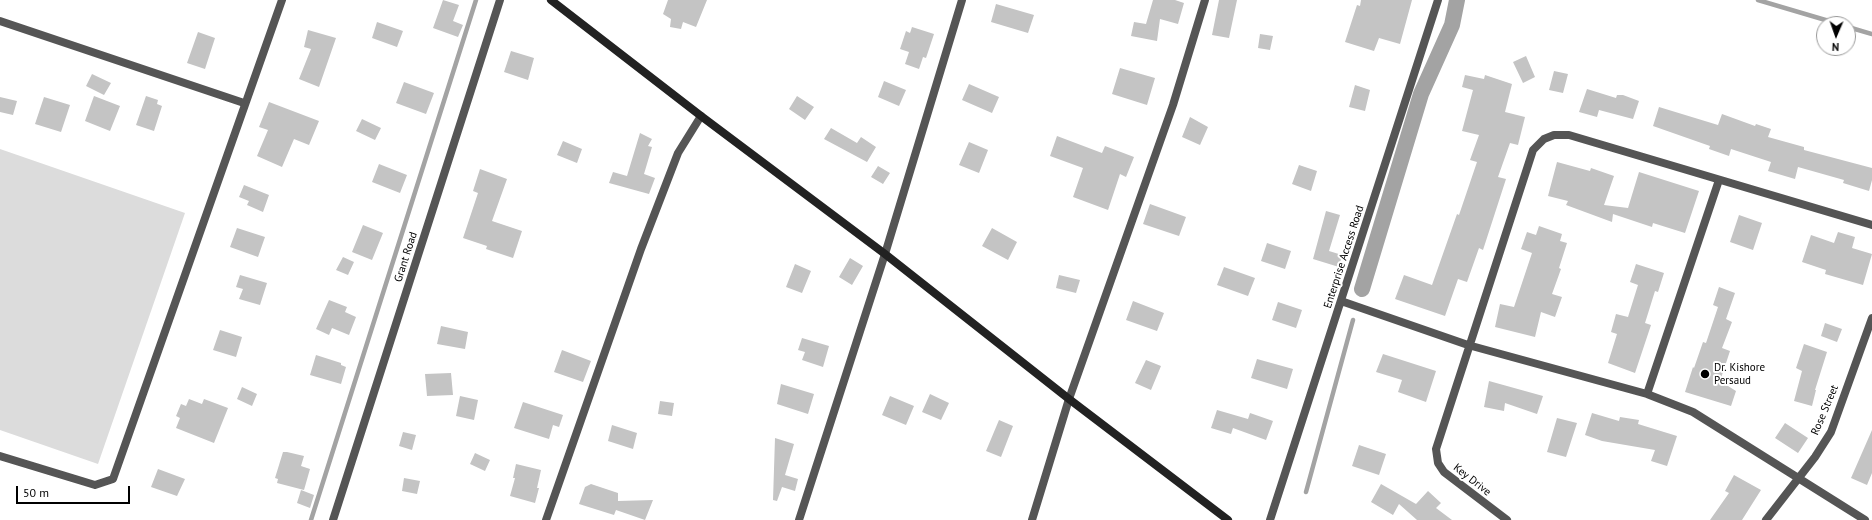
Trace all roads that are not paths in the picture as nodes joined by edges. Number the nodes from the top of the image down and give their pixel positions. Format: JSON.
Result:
{"nodes":[{"id":1,"x":282,"y":0,"type":"edge"},
{"id":2,"x":500,"y":0,"type":"edge"},
{"id":3,"x":551,"y":0,"type":"edge"},
{"id":4,"x":962,"y":0,"type":"edge"},
{"id":5,"x":1205,"y":0,"type":"edge"},
{"id":6,"x":1438,"y":0,"type":"edge"},
{"id":7,"x":0,"y":21,"type":"edge"},
{"id":8,"x":244,"y":103,"type":"junction"},
{"id":9,"x":700,"y":116,"type":"junction"},
{"id":10,"x":1719,"y":180,"type":"junction"},
{"id":11,"x":1872,"y":225,"type":"edge"},
{"id":12,"x":885,"y":254,"type":"junction"},
{"id":13,"x":1341,"y":301,"type":"junction"},
{"id":14,"x":1872,"y":318,"type":"edge"},
{"id":15,"x":1468,"y":345,"type":"junction"},
{"id":16,"x":1647,"y":394,"type":"junction"},
{"id":17,"x":1069,"y":399,"type":"junction"},
{"id":18,"x":0,"y":456,"type":"edge"},
{"id":19,"x":1798,"y":477,"type":"junction"},
{"id":20,"x":334,"y":520,"type":"edge"},
{"id":21,"x":546,"y":520,"type":"edge"},
{"id":22,"x":799,"y":520,"type":"edge"},
{"id":23,"x":1032,"y":520,"type":"edge"},
{"id":24,"x":1228,"y":520,"type":"edge"},
{"id":25,"x":1270,"y":520,"type":"edge"},
{"id":26,"x":1507,"y":520,"type":"edge"},
{"id":27,"x":1766,"y":520,"type":"edge"},
{"id":28,"x":1865,"y":520,"type":"edge"}],
"edges":[{"from":1,"to":8,"type":"street"},
{"from":2,"to":20,"type":"street","name":"Grant Road"},
{"from":3,"to":9,"type":"main road"},
{"from":4,"to":12,"type":"street"},
{"from":5,"to":17,"type":"street"},
{"from":6,"to":13,"type":"street","name":"Enterprise Access Road"},
{"from":7,"to":8,"type":"street"},
{"from":8,"to":18,"type":"street"},
{"from":9,"to":12,"type":"main road"},
{"from":9,"to":21,"type":"street"},
{"from":10,"to":11,"type":"street"},
{"from":10,"to":15,"type":"street"},
{"from":10,"to":16,"type":"street"},
{"from":12,"to":17,"type":"main road"},
{"from":12,"to":22,"type":"street"},
{"from":13,"to":15,"type":"street"},
{"from":13,"to":25,"type":"street","name":"Enterprise Access Road"},
{"from":14,"to":19,"type":"street","name":"Rose Street"},
{"from":15,"to":16,"type":"street"},
{"from":15,"to":26,"type":"street","name":"Key Drive"},
{"from":16,"to":19,"type":"street"},
{"from":17,"to":23,"type":"street"},
{"from":17,"to":24,"type":"main road"},
{"from":19,"to":27,"type":"street","name":"Rose Street"},
{"from":19,"to":28,"type":"street"}]}
